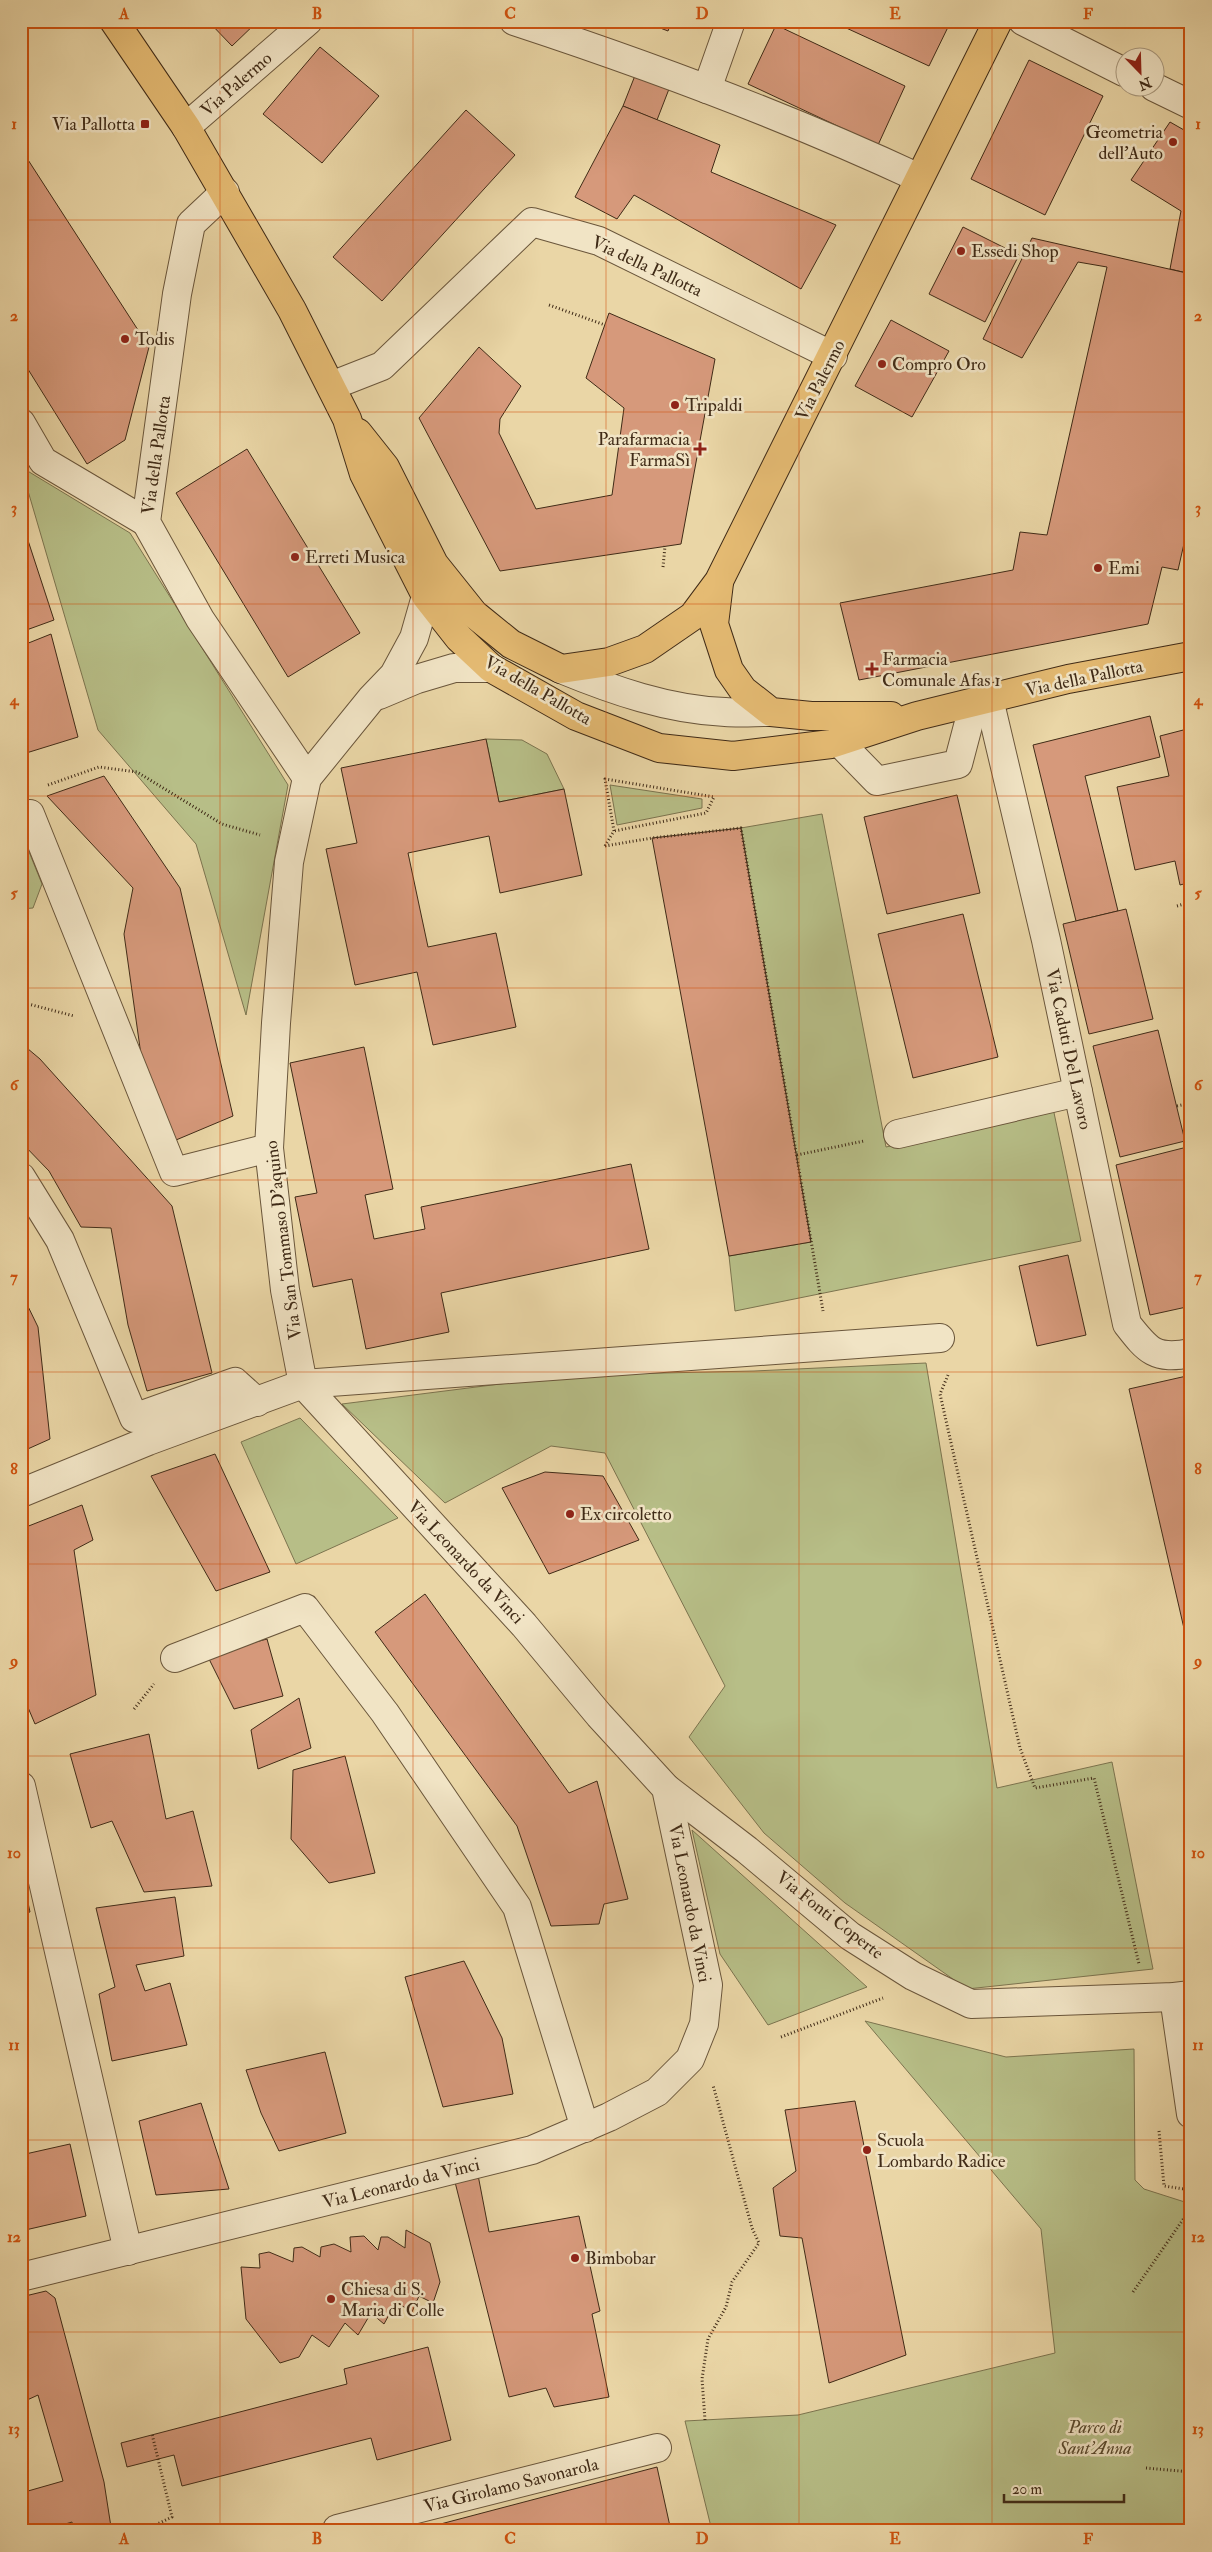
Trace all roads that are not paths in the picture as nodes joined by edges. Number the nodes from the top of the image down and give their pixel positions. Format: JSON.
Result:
{"nodes":[{"id":1,"x":114,"y":21,"type":"edge"},
{"id":2,"x":308,"y":21,"type":"edge"},
{"id":3,"x":514,"y":21,"type":"edge"},
{"id":4,"x":731,"y":21,"type":"edge"},
{"id":5,"x":998,"y":21,"type":"edge"},
{"id":6,"x":1023,"y":21,"type":"edge"},
{"id":7,"x":1114,"y":67,"type":"edge"},
{"id":8,"x":707,"y":89,"type":"junction"},
{"id":9,"x":1164,"y":92,"type":"edge"},
{"id":10,"x":1191,"y":105,"type":"edge"},
{"id":11,"x":186,"y":126,"type":"junction"},
{"id":12,"x":919,"y":178,"type":"junction"},
{"id":13,"x":225,"y":192,"type":"junction"},
{"id":14,"x":833,"y":356,"type":"junction"},
{"id":15,"x":331,"y":386,"type":"junction"},
{"id":16,"x":347,"y":420,"type":"junction"},
{"id":17,"x":21,"y":423,"type":"edge"},
{"id":18,"x":146,"y":522,"type":"junction"},
{"id":19,"x":719,"y":581,"type":"junction"},
{"id":20,"x":426,"y":596,"type":"junction"},
{"id":21,"x":1191,"y":656,"type":"edge"},
{"id":22,"x":491,"y":668,"type":"junction"},
{"id":23,"x":562,"y":669,"type":"junction"},
{"id":24,"x":371,"y":699,"type":"junction"},
{"id":25,"x":981,"y":701,"type":"junction"},
{"id":26,"x":771,"y":712,"type":"junction"},
{"id":27,"x":917,"y":716,"type":"junction"},
{"id":28,"x":838,"y":742,"type":"junction"},
{"id":29,"x":307,"y":778,"type":"junction"},
{"id":30,"x":30,"y":814,"type":"road end"},
{"id":31,"x":1078,"y":1092,"type":"junction"},
{"id":32,"x":898,"y":1134,"type":"road end"},
{"id":33,"x":269,"y":1148,"type":"junction"},
{"id":34,"x":21,"y":1177,"type":"edge"},
{"id":35,"x":940,"y":1338,"type":"dead end"},
{"id":36,"x":1191,"y":1353,"type":"edge"},
{"id":37,"x":302,"y":1384,"type":"junction"},
{"id":38,"x":257,"y":1402,"type":"junction"},
{"id":39,"x":21,"y":1492,"type":"edge"},
{"id":40,"x":175,"y":1658,"type":"dead end"},
{"id":41,"x":21,"y":1786,"type":"edge"},
{"id":42,"x":666,"y":1788,"type":"junction"},
{"id":43,"x":1171,"y":1997,"type":"edge"},
{"id":44,"x":1191,"y":2114,"type":"edge"},
{"id":45,"x":585,"y":2128,"type":"junction"},
{"id":46,"x":128,"y":2250,"type":"junction"},
{"id":47,"x":21,"y":2277,"type":"edge"},
{"id":48,"x":657,"y":2448,"type":"dead end"},
{"id":49,"x":337,"y":2531,"type":"edge"}],
"edges":[{"from":1,"to":11,"type":"main road","name":"Via della Pallotta"},
{"from":2,"to":11,"type":"street","name":"Via Palermo"},
{"from":3,"to":8,"type":"street"},
{"from":4,"to":8,"type":"street"},
{"from":5,"to":12,"type":"main road","name":"Via Palermo"},
{"from":6,"to":7,"type":"street"},
{"from":8,"to":12,"type":"street"},
{"from":9,"to":10,"type":"street"},
{"from":11,"to":13,"type":"main road","name":"Via della Pallotta"},
{"from":12,"to":14,"type":"main road","name":"Via Palermo"},
{"from":13,"to":15,"type":"main road","name":"Via della Pallotta"},
{"from":13,"to":18,"type":"street","name":"Via della Pallotta"},
{"from":14,"to":15,"type":"street","name":"Via della Pallotta"},
{"from":14,"to":19,"type":"main road","name":"Via Palermo"},
{"from":15,"to":16,"type":"main road","name":"Via della Pallotta"},
{"from":16,"to":20,"type":"main road","name":"Via della Pallotta"},
{"from":16,"to":23,"type":"main road"},
{"from":17,"to":18,"type":"street"},
{"from":18,"to":29,"type":"street","name":"Via della Pallotta"},
{"from":19,"to":23,"type":"main road"},
{"from":19,"to":26,"type":"main road"},
{"from":20,"to":22,"type":"main road","name":"Via della Pallotta"},
{"from":20,"to":24,"type":"street","name":"Via San Tommaso D'aquino"},
{"from":21,"to":25,"type":"main road","name":"Via della Pallotta"},
{"from":22,"to":24,"type":"street","name":"Via San Tommaso D'aquino"},
{"from":22,"to":28,"type":"main road","name":"Via della Pallotta"},
{"from":23,"to":26,"type":"street"},
{"from":24,"to":29,"type":"street","name":"Via San Tommaso D'aquino"},
{"from":25,"to":27,"type":"main road","name":"Via della Pallotta"},
{"from":25,"to":28,"type":"street"},
{"from":25,"to":31,"type":"street","name":"Via Caduti Del Lavoro"},
{"from":26,"to":27,"type":"main road"},
{"from":27,"to":28,"type":"main road","name":"Via della Pallotta"},
{"from":29,"to":33,"type":"street","name":"Via San Tommaso D'aquino"},
{"from":30,"to":33,"type":"street"},
{"from":31,"to":32,"type":"street"},
{"from":31,"to":36,"type":"street","name":"Via Caduti Del Lavoro"},
{"from":33,"to":37,"type":"street","name":"Via San Tommaso D'aquino"},
{"from":34,"to":38,"type":"street"},
{"from":35,"to":37,"type":"street"},
{"from":37,"to":38,"type":"street"},
{"from":37,"to":42,"type":"street","name":"Via Leonardo da Vinci"},
{"from":38,"to":39,"type":"street"},
{"from":40,"to":45,"type":"street"},
{"from":41,"to":46,"type":"street"},
{"from":42,"to":43,"type":"street","name":"Via Fonti Coperte"},
{"from":42,"to":45,"type":"street","name":"Via Leonardo da Vinci"},
{"from":43,"to":44,"type":"street"},
{"from":45,"to":46,"type":"street","name":"Via Leonardo da Vinci"},
{"from":46,"to":47,"type":"street","name":"Via Leonardo da Vinci"},
{"from":48,"to":49,"type":"street","name":"Via Girolamo Savonarola"}]}
